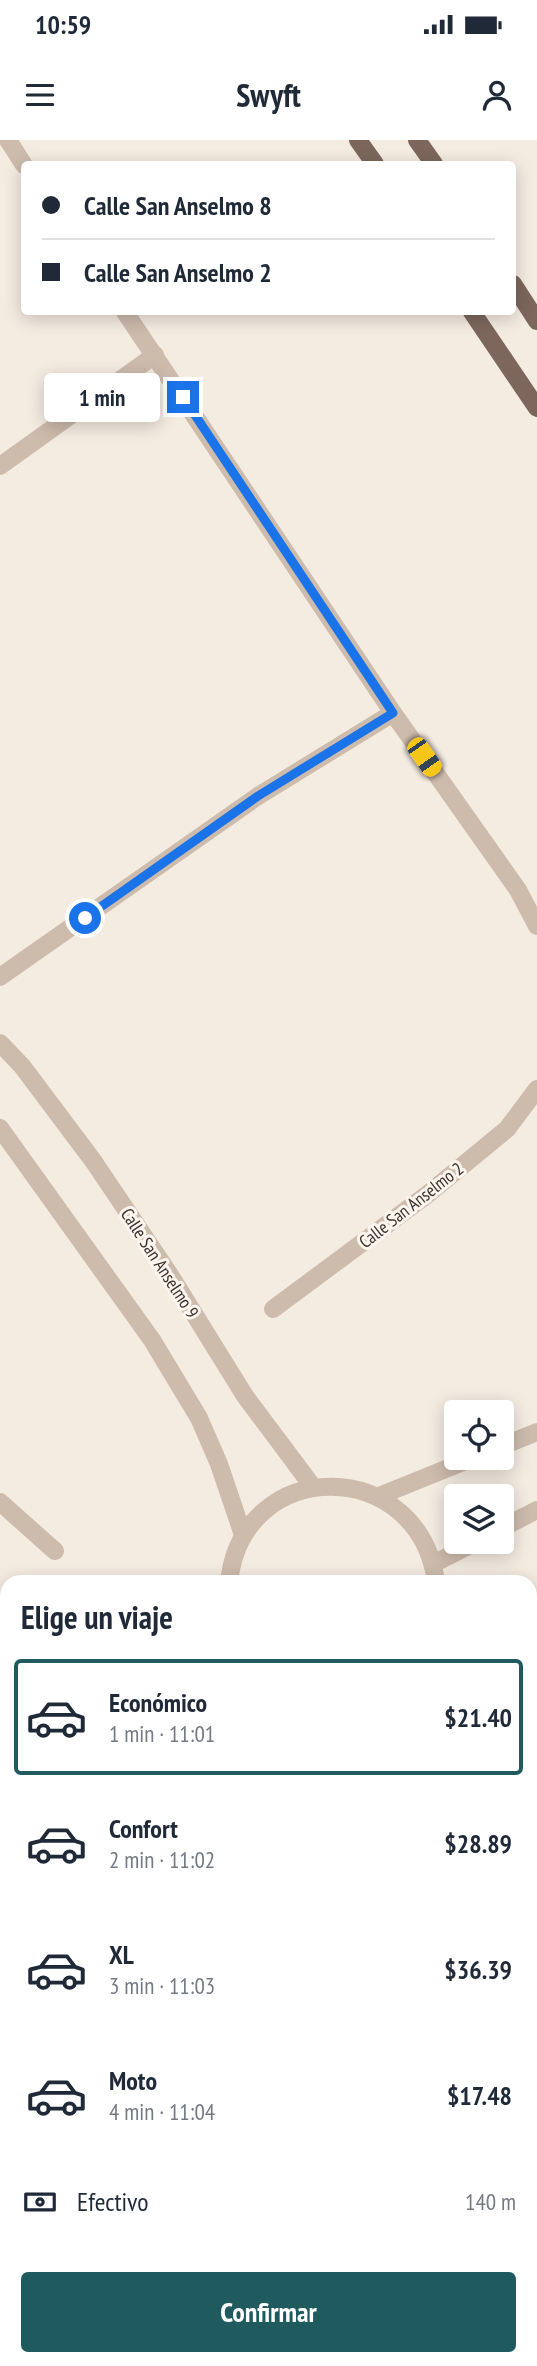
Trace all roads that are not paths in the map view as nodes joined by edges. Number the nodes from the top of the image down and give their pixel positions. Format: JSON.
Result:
{"nodes":[{"id":1,"x":8,"y":140,"type":"edge"},
{"id":2,"x":358,"y":140,"type":"edge"},
{"id":3,"x":417,"y":140,"type":"edge"},
{"id":4,"x":21,"y":161,"type":"edge"},
{"id":5,"x":373,"y":161,"type":"edge"},
{"id":6,"x":431,"y":161,"type":"edge"},
{"id":7,"x":516,"y":290,"type":"edge"},
{"id":8,"x":127,"y":315,"type":"edge"},
{"id":9,"x":474,"y":315,"type":"edge"},
{"id":10,"x":537,"y":321,"type":"edge"},
{"id":11,"x":155,"y":355,"type":"junction"},
{"id":12,"x":537,"y":408,"type":"edge"},
{"id":13,"x":0,"y":466,"type":"edge"},
{"id":14,"x":393,"y":713,"type":"junction"},
{"id":15,"x":537,"y":926,"type":"edge"},
{"id":16,"x":0,"y":977,"type":"edge"},
{"id":17,"x":0,"y":1043,"type":"edge"},
{"id":18,"x":537,"y":1089,"type":"edge"},
{"id":19,"x":0,"y":1128,"type":"edge"},
{"id":20,"x":273,"y":1309,"type":"dead end"},
{"id":21,"x":537,"y":1432,"type":"edge"},
{"id":22,"x":514,"y":1441,"type":"edge"},
{"id":23,"x":444,"y":1470,"type":"edge"},
{"id":24,"x":313,"y":1487,"type":"junction"},
{"id":25,"x":379,"y":1496,"type":"junction"},
{"id":26,"x":0,"y":1502,"type":"edge"},
{"id":27,"x":537,"y":1510,"type":"edge"},
{"id":28,"x":514,"y":1522,"type":"edge"},
{"id":29,"x":243,"y":1535,"type":"junction"},
{"id":30,"x":55,"y":1551,"type":"dead end"},
{"id":31,"x":453,"y":1554,"type":"edge"},
{"id":32,"x":433,"y":1564,"type":"junction"},
{"id":33,"x":230,"y":1575,"type":"edge"},
{"id":34,"x":435,"y":1575,"type":"edge"}],
"edges":[{"from":1,"to":4,"type":"street"},
{"from":2,"to":5,"type":"main road"},
{"from":3,"to":6,"type":"main road"},
{"from":7,"to":10,"type":"main road"},
{"from":8,"to":11,"type":"street"},
{"from":9,"to":12,"type":"main road"},
{"from":11,"to":13,"type":"street"},
{"from":11,"to":14,"type":"street"},
{"from":14,"to":15,"type":"street"},
{"from":14,"to":16,"type":"street"},
{"from":17,"to":24,"type":"street","name":"Calle San Anselmo 9"},
{"from":18,"to":20,"type":"street","name":"Calle San Anselmo 2"},
{"from":19,"to":29,"type":"street"},
{"from":21,"to":22,"type":"street"},
{"from":23,"to":25,"type":"street"},
{"from":24,"to":25,"type":"street"},
{"from":24,"to":29,"type":"street"},
{"from":25,"to":32,"type":"street"},
{"from":26,"to":30,"type":"street"},
{"from":27,"to":28,"type":"street"},
{"from":29,"to":33,"type":"street"},
{"from":31,"to":32,"type":"street"},
{"from":32,"to":34,"type":"street"}]}
